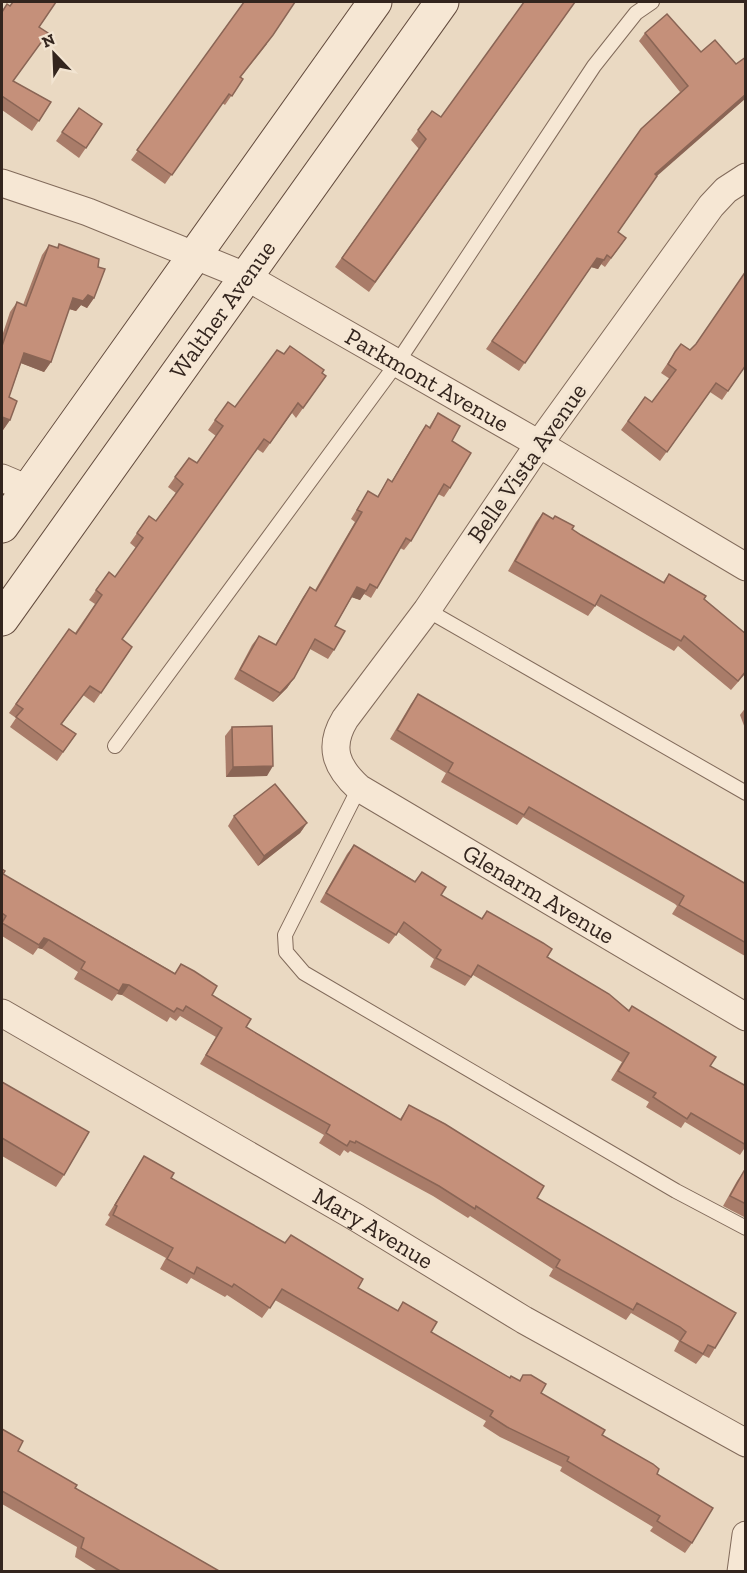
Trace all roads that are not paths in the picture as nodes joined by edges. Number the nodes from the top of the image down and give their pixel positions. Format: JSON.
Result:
{"nodes":[{"id":1,"x":375,"y":2,"type":"edge"},
{"id":2,"x":442,"y":2,"type":"edge"},
{"id":3,"x":652,"y":2,"type":"edge"},
{"id":4,"x":746,"y":177,"type":"edge"},
{"id":5,"x":2,"y":183,"type":"edge"},
{"id":6,"x":196,"y":254,"type":"junction"},
{"id":7,"x":245,"y":276,"type":"junction"},
{"id":8,"x":397,"y":363,"type":"junction"},
{"id":9,"x":539,"y":444,"type":"junction"},
{"id":10,"x":15,"y":483,"type":"edge"},
{"id":11,"x":2,"y":526,"type":"edge"},
{"id":12,"x":746,"y":567,"type":"edge"},
{"id":13,"x":427,"y":609,"type":"junction"},
{"id":14,"x":2,"y":620,"type":"edge"},
{"id":15,"x":115,"y":746,"type":"dead end"},
{"id":16,"x":339,"y":763,"type":"joint"},
{"id":17,"x":359,"y":788,"type":"junction"},
{"id":18,"x":746,"y":793,"type":"edge"},
{"id":19,"x":2,"y":1012,"type":"edge"},
{"id":20,"x":746,"y":1017,"type":"edge"},
{"id":21,"x":746,"y":1228,"type":"edge"},
{"id":22,"x":746,"y":1443,"type":"edge"},
{"id":23,"x":746,"y":1536,"type":"edge"},
{"id":24,"x":741,"y":1572,"type":"edge"}],
"edges":[{"from":1,"to":6,"type":"main road"},
{"from":2,"to":7,"type":"main road","name":"Walther Avenue"},
{"from":3,"to":8,"type":"lane"},
{"from":4,"to":9,"type":"street","name":"Belle Vista Avenue"},
{"from":5,"to":6,"type":"street","name":"Parkmont Avenue"},
{"from":6,"to":7,"type":"street","name":"Parkmont Avenue"},
{"from":6,"to":10,"type":"main road"},
{"from":7,"to":8,"type":"street","name":"Parkmont Avenue"},
{"from":7,"to":14,"type":"main road","name":"Walther Avenue"},
{"from":8,"to":9,"type":"street","name":"Parkmont Avenue"},
{"from":8,"to":15,"type":"lane"},
{"from":9,"to":12,"type":"street","name":"Parkmont Avenue"},
{"from":9,"to":13,"type":"street","name":"Belle Vista Avenue"},
{"from":10,"to":11,"type":"main road"},
{"from":13,"to":16,"type":"street","name":"Belle Vista Avenue"},
{"from":13,"to":18,"type":"lane"},
{"from":16,"to":17,"type":"street","name":"Glenarm Avenue"},
{"from":17,"to":20,"type":"street","name":"Glenarm Avenue"},
{"from":17,"to":21,"type":"lane"},
{"from":19,"to":22,"type":"street","name":"Mary Avenue"},
{"from":23,"to":24,"type":"street"}]}
